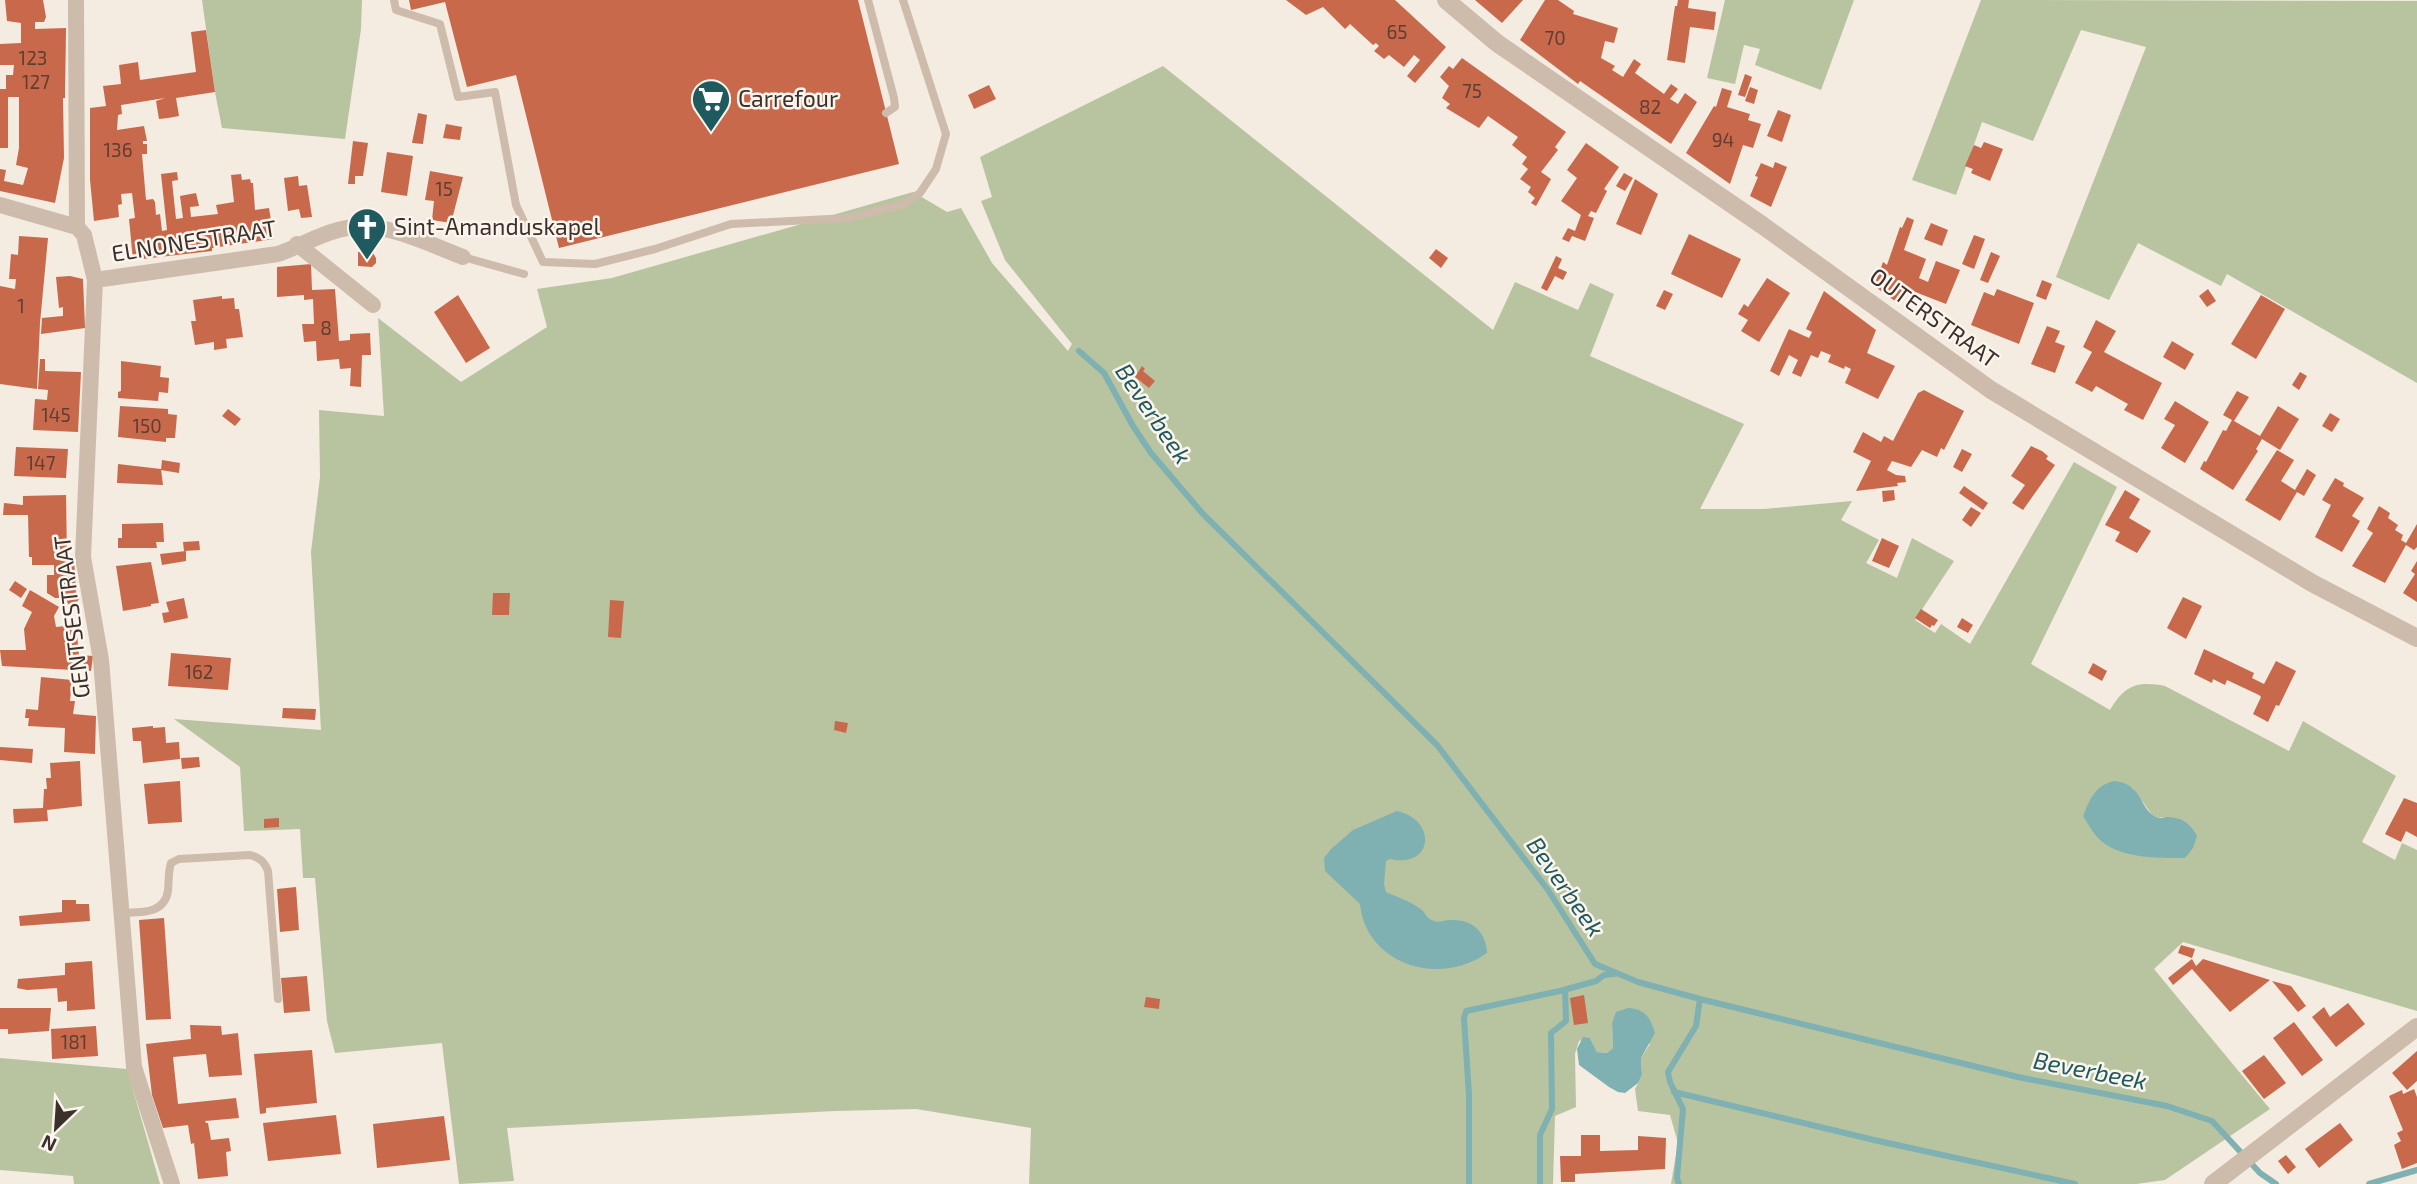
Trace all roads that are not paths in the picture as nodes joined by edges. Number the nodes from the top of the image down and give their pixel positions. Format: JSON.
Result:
{"nodes":[{"id":1,"x":76,"y":0,"type":"edge"},
{"id":2,"x":394,"y":0,"type":"edge"},
{"id":3,"x":868,"y":0,"type":"edge"},
{"id":4,"x":903,"y":0,"type":"edge"},
{"id":5,"x":1446,"y":0,"type":"edge"},
{"id":6,"x":886,"y":113,"type":"dead end"},
{"id":7,"x":0,"y":205,"type":"edge"},
{"id":8,"x":77,"y":227,"type":"junction"},
{"id":9,"x":297,"y":244,"type":"junction"},
{"id":10,"x":463,"y":257,"type":"joint"},
{"id":11,"x":524,"y":274,"type":"dead end"},
{"id":12,"x":95,"y":280,"type":"junction"},
{"id":13,"x":373,"y":305,"type":"dead end"},
{"id":14,"x":2417,"y":638,"type":"edge"},
{"id":15,"x":121,"y":913,"type":"junction"},
{"id":16,"x":278,"y":999,"type":"dead end"},
{"id":17,"x":2417,"y":1027,"type":"edge"},
{"id":18,"x":172,"y":1184,"type":"edge"},
{"id":19,"x":2213,"y":1184,"type":"edge"}],
"edges":[{"from":1,"to":8,"type":"street","name":"GENTSESTRAAT"},
{"from":2,"to":4,"type":"lane"},
{"from":3,"to":6,"type":"lane"},
{"from":5,"to":14,"type":"street","name":"OUTERSTRAAT"},
{"from":7,"to":8,"type":"street"},
{"from":8,"to":12,"type":"street","name":"GENTSESTRAAT"},
{"from":9,"to":10,"type":"street","name":"ELNONESTRAAT"},
{"from":9,"to":12,"type":"street","name":"ELNONESTRAAT"},
{"from":9,"to":13,"type":"street","name":"ELNONESTRAAT"},
{"from":10,"to":11,"type":"lane"},
{"from":12,"to":15,"type":"street","name":"GENTSESTRAAT"},
{"from":15,"to":16,"type":"lane"},
{"from":15,"to":18,"type":"street","name":"GENTSESTRAAT"},
{"from":17,"to":19,"type":"street"}]}
